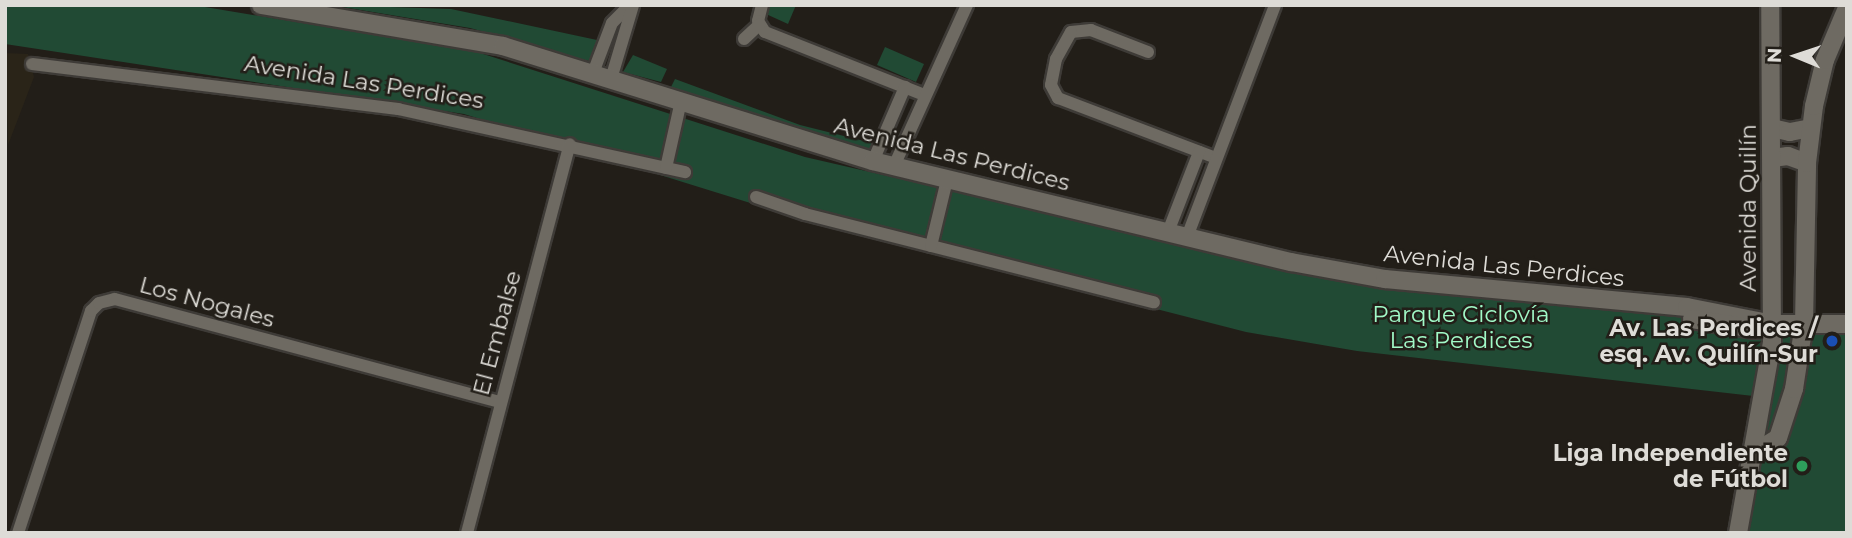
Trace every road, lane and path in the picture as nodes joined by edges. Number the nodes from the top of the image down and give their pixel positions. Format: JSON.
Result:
{"nodes":[{"id":1,"x":261,"y":5,"type":"edge"},
{"id":2,"x":632,"y":5,"type":"edge"},
{"id":3,"x":762,"y":5,"type":"edge"},
{"id":4,"x":967,"y":5,"type":"edge"},
{"id":5,"x":1275,"y":5,"type":"edge"},
{"id":6,"x":1770,"y":5,"type":"edge"},
{"id":7,"x":290,"y":7,"type":"edge"},
{"id":8,"x":1847,"y":8,"type":"edge"},
{"id":9,"x":313,"y":9,"type":"edge"},
{"id":10,"x":759,"y":25,"type":"junction"},
{"id":11,"x":744,"y":39,"type":"dead end"},
{"id":12,"x":1148,"y":52,"type":"dead end"},
{"id":13,"x":32,"y":64,"type":"dead end"},
{"id":14,"x":593,"y":72,"type":"junction"},
{"id":15,"x":611,"y":79,"type":"junction"},
{"id":16,"x":905,"y":87,"type":"junction"},
{"id":17,"x":924,"y":94,"type":"junction"},
{"id":18,"x":681,"y":101,"type":"junction"},
{"id":19,"x":1772,"y":128,"type":"junction"},
{"id":20,"x":1811,"y":128,"type":"junction"},
{"id":21,"x":570,"y":144,"type":"junction"},
{"id":22,"x":1199,"y":152,"type":"junction"},
{"id":23,"x":1216,"y":158,"type":"junction"},
{"id":24,"x":1772,"y":158,"type":"junction"},
{"id":25,"x":873,"y":161,"type":"junction"},
{"id":26,"x":1807,"y":163,"type":"junction"},
{"id":27,"x":894,"y":166,"type":"junction"},
{"id":28,"x":666,"y":168,"type":"junction"},
{"id":29,"x":685,"y":172,"type":"dead end"},
{"id":30,"x":947,"y":180,"type":"junction"},
{"id":31,"x":755,"y":197,"type":"dead end"},
{"id":32,"x":1168,"y":232,"type":"junction"},
{"id":33,"x":1188,"y":237,"type":"junction"},
{"id":34,"x":931,"y":246,"type":"junction"},
{"id":35,"x":1154,"y":302,"type":"dead end"},
{"id":36,"x":1773,"y":324,"type":"junction"},
{"id":37,"x":1804,"y":324,"type":"junction"},
{"id":38,"x":1847,"y":324,"type":"edge"},
{"id":39,"x":500,"y":402,"type":"junction"},
{"id":40,"x":1754,"y":453,"type":"junction"},
{"id":41,"x":18,"y":533,"type":"edge"},
{"id":42,"x":467,"y":533,"type":"edge"},
{"id":43,"x":1738,"y":533,"type":"edge"}],
"edges":[{"from":1,"to":7,"type":"street","name":"Avenida Las Perdices"},
{"from":2,"to":14,"type":"street"},
{"from":2,"to":15,"type":"street"},
{"from":3,"to":10,"type":"street"},
{"from":4,"to":17,"type":"street"},
{"from":5,"to":23,"type":"street"},
{"from":6,"to":19,"type":"street","name":"Avenida Quilín"},
{"from":7,"to":9,"type":"street","name":"Avenida Las Perdices"},
{"from":8,"to":20,"type":"street"},
{"from":9,"to":14,"type":"street","name":"Avenida Las Perdices"},
{"from":10,"to":11,"type":"street"},
{"from":10,"to":16,"type":"street"},
{"from":12,"to":22,"type":"street"},
{"from":13,"to":21,"type":"street","name":"Avenida Las Perdices"},
{"from":14,"to":15,"type":"street","name":"Avenida Las Perdices"},
{"from":15,"to":18,"type":"street","name":"Avenida Las Perdices"},
{"from":16,"to":17,"type":"street"},
{"from":16,"to":25,"type":"street"},
{"from":17,"to":27,"type":"street"},
{"from":18,"to":25,"type":"street","name":"Avenida Las Perdices"},
{"from":18,"to":28,"type":"street"},
{"from":19,"to":20,"type":"street"},
{"from":19,"to":24,"type":"street","name":"Avenida Quilín"},
{"from":20,"to":26,"type":"street"},
{"from":21,"to":28,"type":"street","name":"Avenida Las Perdices"},
{"from":21,"to":39,"type":"street","name":"El Embalse"},
{"from":22,"to":23,"type":"street"},
{"from":22,"to":32,"type":"street"},
{"from":23,"to":33,"type":"street"},
{"from":24,"to":26,"type":"street"},
{"from":24,"to":36,"type":"street","name":"Avenida Quilín"},
{"from":25,"to":27,"type":"street","name":"Avenida Las Perdices"},
{"from":26,"to":37,"type":"street"},
{"from":27,"to":30,"type":"street","name":"Avenida Las Perdices"},
{"from":28,"to":29,"type":"street","name":"Avenida Las Perdices"},
{"from":30,"to":32,"type":"street","name":"Avenida Las Perdices"},
{"from":30,"to":34,"type":"street"},
{"from":31,"to":34,"type":"street"},
{"from":32,"to":33,"type":"street","name":"Avenida Las Perdices"},
{"from":33,"to":36,"type":"street","name":"Avenida Las Perdices"},
{"from":34,"to":35,"type":"street"},
{"from":36,"to":37,"type":"street","name":"Avenida Las Perdices"},
{"from":36,"to":40,"type":"street","name":"Avenida Quilín"},
{"from":37,"to":38,"type":"street","name":"Avenida Las Perdices"},
{"from":37,"to":40,"type":"street"},
{"from":39,"to":41,"type":"street","name":"Los Nogales"},
{"from":39,"to":42,"type":"street","name":"El Embalse"},
{"from":40,"to":43,"type":"street","name":"Avenida Quilín"}]}
